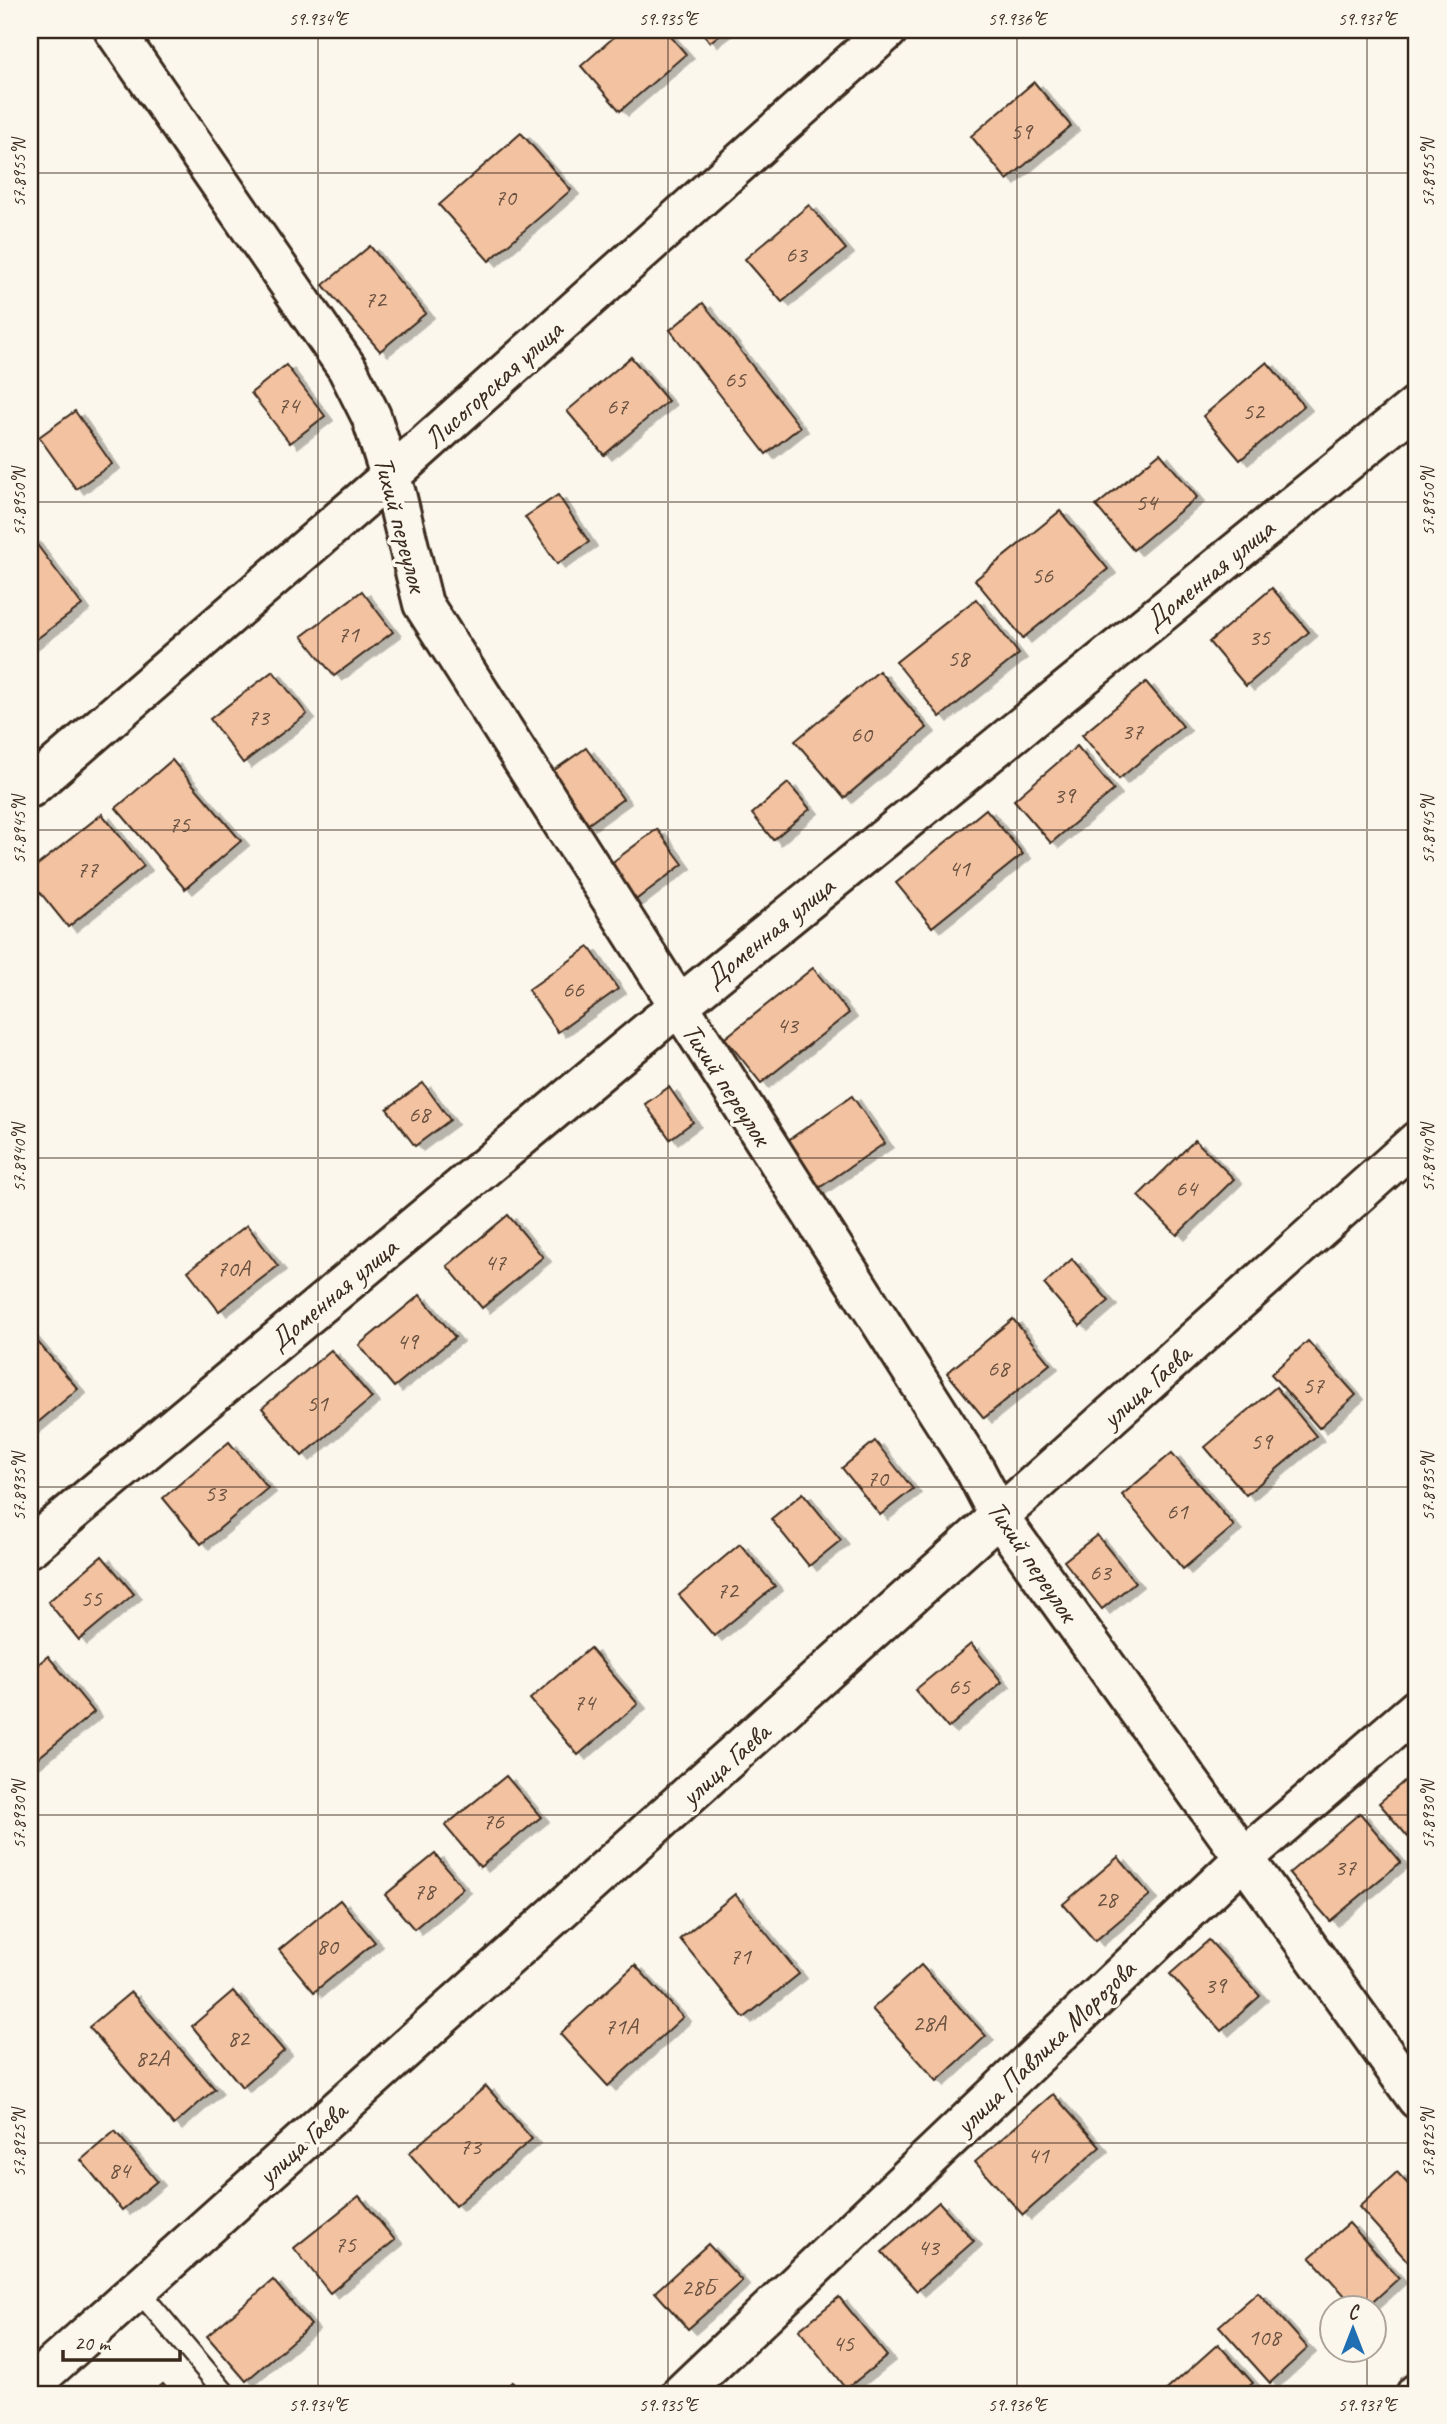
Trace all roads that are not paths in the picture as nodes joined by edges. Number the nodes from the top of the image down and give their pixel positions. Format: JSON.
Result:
{"nodes":[{"id":1,"x":114,"y":30,"type":"edge"},
{"id":2,"x":888,"y":30,"type":"edge"},
{"id":3,"x":1417,"y":405,"type":"edge"},
{"id":4,"x":390,"y":477,"type":"junction"},
{"id":5,"x":30,"y":788,"type":"edge"},
{"id":6,"x":677,"y":1007,"type":"junction"},
{"id":7,"x":1417,"y":1141,"type":"edge"},
{"id":8,"x":1000,"y":1518,"type":"junction"},
{"id":9,"x":30,"y":1546,"type":"edge"},
{"id":10,"x":1417,"y":1709,"type":"edge"},
{"id":11,"x":1245,"y":1857,"type":"junction"},
{"id":12,"x":1417,"y":2099,"type":"edge"},
{"id":13,"x":138,"y":2290,"type":"junction"},
{"id":14,"x":30,"y":2386,"type":"edge"},
{"id":15,"x":226,"y":2394,"type":"edge"},
{"id":16,"x":681,"y":2394,"type":"edge"}],
"edges":[{"from":1,"to":4,"type":"street","name":"Тихий переулок"},
{"from":2,"to":4,"type":"street","name":"Лисогорская улица"},
{"from":3,"to":6,"type":"street","name":"Доменная улица"},
{"from":4,"to":5,"type":"street","name":"Лисогорская улица"},
{"from":4,"to":6,"type":"street","name":"Тихий переулок"},
{"from":6,"to":8,"type":"street","name":"Тихий переулок"},
{"from":6,"to":9,"type":"street","name":"Доменная улица"},
{"from":7,"to":8,"type":"street","name":"улица Гаева"},
{"from":8,"to":11,"type":"street","name":"Тихий переулок"},
{"from":8,"to":13,"type":"street","name":"улица Гаева"},
{"from":10,"to":11,"type":"street","name":"улица Павлика Морозова"},
{"from":11,"to":12,"type":"street","name":"Тихий переулок"},
{"from":11,"to":16,"type":"street","name":"улица Павлика Морозова"},
{"from":13,"to":14,"type":"street","name":"улица Гаева"},
{"from":13,"to":15,"type":"lane"}]}
